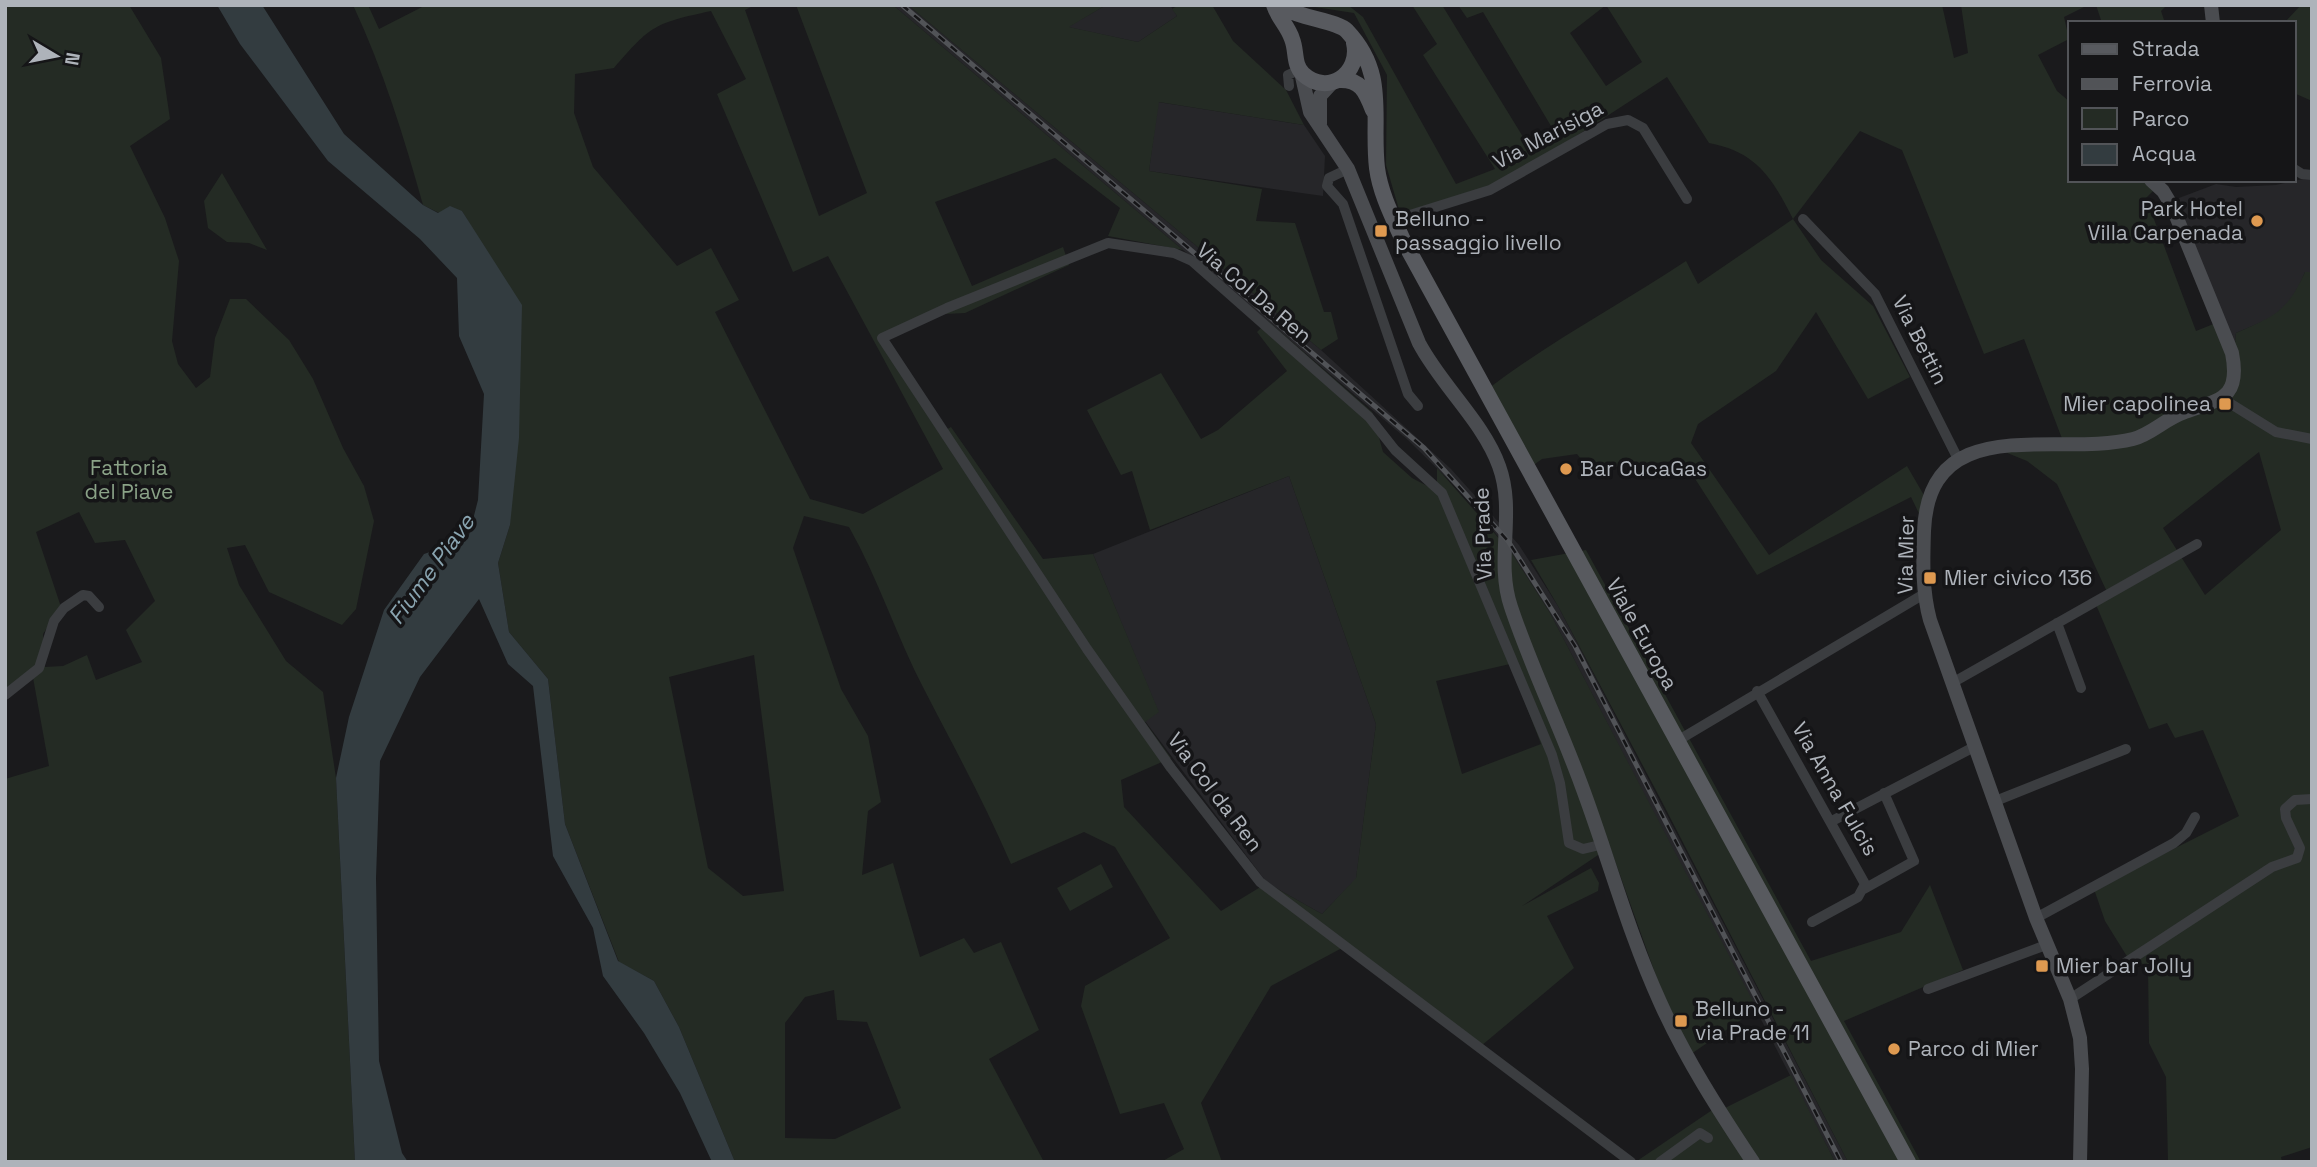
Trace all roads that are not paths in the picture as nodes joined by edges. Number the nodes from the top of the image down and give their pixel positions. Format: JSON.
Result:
{"nodes":[{"id":1,"x":1276,"y":5,"type":"edge"},
{"id":2,"x":1320,"y":23,"type":"junction"},
{"id":3,"x":1353,"y":41,"type":"junction"},
{"id":4,"x":1295,"y":48,"type":"junction"},
{"id":5,"x":1300,"y":71,"type":"junction"},
{"id":6,"x":1336,"y":82,"type":"junction"},
{"id":7,"x":1289,"y":86,"type":"dead end"},
{"id":8,"x":1375,"y":115,"type":"junction"},
{"id":9,"x":1320,"y":125,"type":"junction"},
{"id":10,"x":1348,"y":169,"type":"junction"},
{"id":11,"x":2153,"y":182,"type":"edge"},
{"id":12,"x":1687,"y":198,"type":"dead end"},
{"id":13,"x":1803,"y":219,"type":"dead end"},
{"id":14,"x":1394,"y":220,"type":"junction"},
{"id":15,"x":882,"y":338,"type":"joint"},
{"id":16,"x":2223,"y":399,"type":"junction"},
{"id":17,"x":1418,"y":406,"type":"dead end"},
{"id":18,"x":2312,"y":439,"type":"edge"},
{"id":19,"x":1958,"y":459,"type":"junction"},
{"id":20,"x":1411,"y":465,"type":"joint"},
{"id":21,"x":2197,"y":544,"type":"dead end"},
{"id":22,"x":1924,"y":594,"type":"junction"},
{"id":23,"x":99,"y":607,"type":"dead end"},
{"id":24,"x":2057,"y":623,"type":"junction"},
{"id":25,"x":1952,"y":684,"type":"junction"},
{"id":26,"x":2081,"y":688,"type":"dead end"},
{"id":27,"x":1757,"y":691,"type":"junction"},
{"id":28,"x":5,"y":695,"type":"edge"},
{"id":29,"x":1676,"y":741,"type":"junction"},
{"id":30,"x":1974,"y":747,"type":"junction"},
{"id":31,"x":2126,"y":749,"type":"dead end"},
{"id":32,"x":1884,"y":793,"type":"junction"},
{"id":33,"x":2312,"y":799,"type":"edge"},
{"id":34,"x":1993,"y":802,"type":"junction"},
{"id":35,"x":2195,"y":817,"type":"dead end"},
{"id":36,"x":1832,"y":821,"type":"junction"},
{"id":37,"x":1604,"y":844,"type":"junction"},
{"id":38,"x":1864,"y":889,"type":"junction"},
{"id":39,"x":2036,"y":918,"type":"junction"},
{"id":40,"x":1812,"y":922,"type":"dead end"},
{"id":41,"x":2046,"y":944,"type":"junction"},
{"id":42,"x":1928,"y":989,"type":"dead end"},
{"id":43,"x":2070,"y":999,"type":"junction"},
{"id":44,"x":1708,"y":1138,"type":"dead end"},
{"id":45,"x":1751,"y":1161,"type":"edge"},
{"id":46,"x":1631,"y":1162,"type":"edge"},
{"id":47,"x":1660,"y":1162,"type":"edge"},
{"id":48,"x":1908,"y":1162,"type":"edge"},
{"id":49,"x":2080,"y":1162,"type":"edge"}],
"edges":[{"from":1,"to":2,"type":"main road"},
{"from":1,"to":4,"type":"main road"},
{"from":2,"to":3,"type":"main road"},
{"from":2,"to":4,"type":"main road"},
{"from":3,"to":6,"type":"main road"},
{"from":3,"to":8,"type":"main road","name":"Viale Europa"},
{"from":4,"to":5,"type":"main road"},
{"from":5,"to":6,"type":"main road"},
{"from":5,"to":7,"type":"street"},
{"from":5,"to":9,"type":"street","name":"Via Prade"},
{"from":6,"to":8,"type":"main road","name":"Viale Europa"},
{"from":6,"to":9,"type":"street"},
{"from":8,"to":14,"type":"main road","name":"Viale Europa"},
{"from":9,"to":10,"type":"street","name":"Via Prade"},
{"from":10,"to":17,"type":"street"},
{"from":10,"to":37,"type":"street","name":"Via Prade"},
{"from":11,"to":16,"type":"street"},
{"from":12,"to":14,"type":"street","name":"Via Marisiga"},
{"from":13,"to":19,"type":"street","name":"Via Bettin"},
{"from":14,"to":29,"type":"main road","name":"Viale Europa"},
{"from":15,"to":20,"type":"street","name":"Via Col Da Ren"},
{"from":15,"to":46,"type":"street","name":"Via Col da Ren"},
{"from":16,"to":18,"type":"street"},
{"from":16,"to":19,"type":"street"},
{"from":19,"to":22,"type":"street","name":"Via Mier"},
{"from":20,"to":37,"type":"street","name":"Via Prade"},
{"from":21,"to":24,"type":"street"},
{"from":22,"to":25,"type":"street","name":"Via Mier"},
{"from":22,"to":27,"type":"street"},
{"from":23,"to":28,"type":"street"},
{"from":24,"to":25,"type":"street"},
{"from":24,"to":26,"type":"street"},
{"from":25,"to":30,"type":"street","name":"Via Mier"},
{"from":27,"to":29,"type":"street"},
{"from":27,"to":36,"type":"street","name":"Via Anna Fulcis"},
{"from":29,"to":48,"type":"main road","name":"Viale Europa"},
{"from":30,"to":32,"type":"street"},
{"from":30,"to":34,"type":"street","name":"Via Mier"},
{"from":31,"to":34,"type":"street"},
{"from":32,"to":36,"type":"street"},
{"from":32,"to":38,"type":"street"},
{"from":33,"to":43,"type":"street"},
{"from":34,"to":39,"type":"street","name":"Via Mier"},
{"from":35,"to":39,"type":"street"},
{"from":36,"to":38,"type":"street","name":"Via Anna Fulcis"},
{"from":37,"to":45,"type":"street","name":"Via Prade"},
{"from":38,"to":40,"type":"street","name":"Via Anna Fulcis"},
{"from":39,"to":41,"type":"street","name":"Via Mier"},
{"from":41,"to":42,"type":"street"},
{"from":41,"to":43,"type":"street","name":"Via Mier"},
{"from":43,"to":49,"type":"street","name":"Via Mier"},
{"from":44,"to":47,"type":"street"}]}
